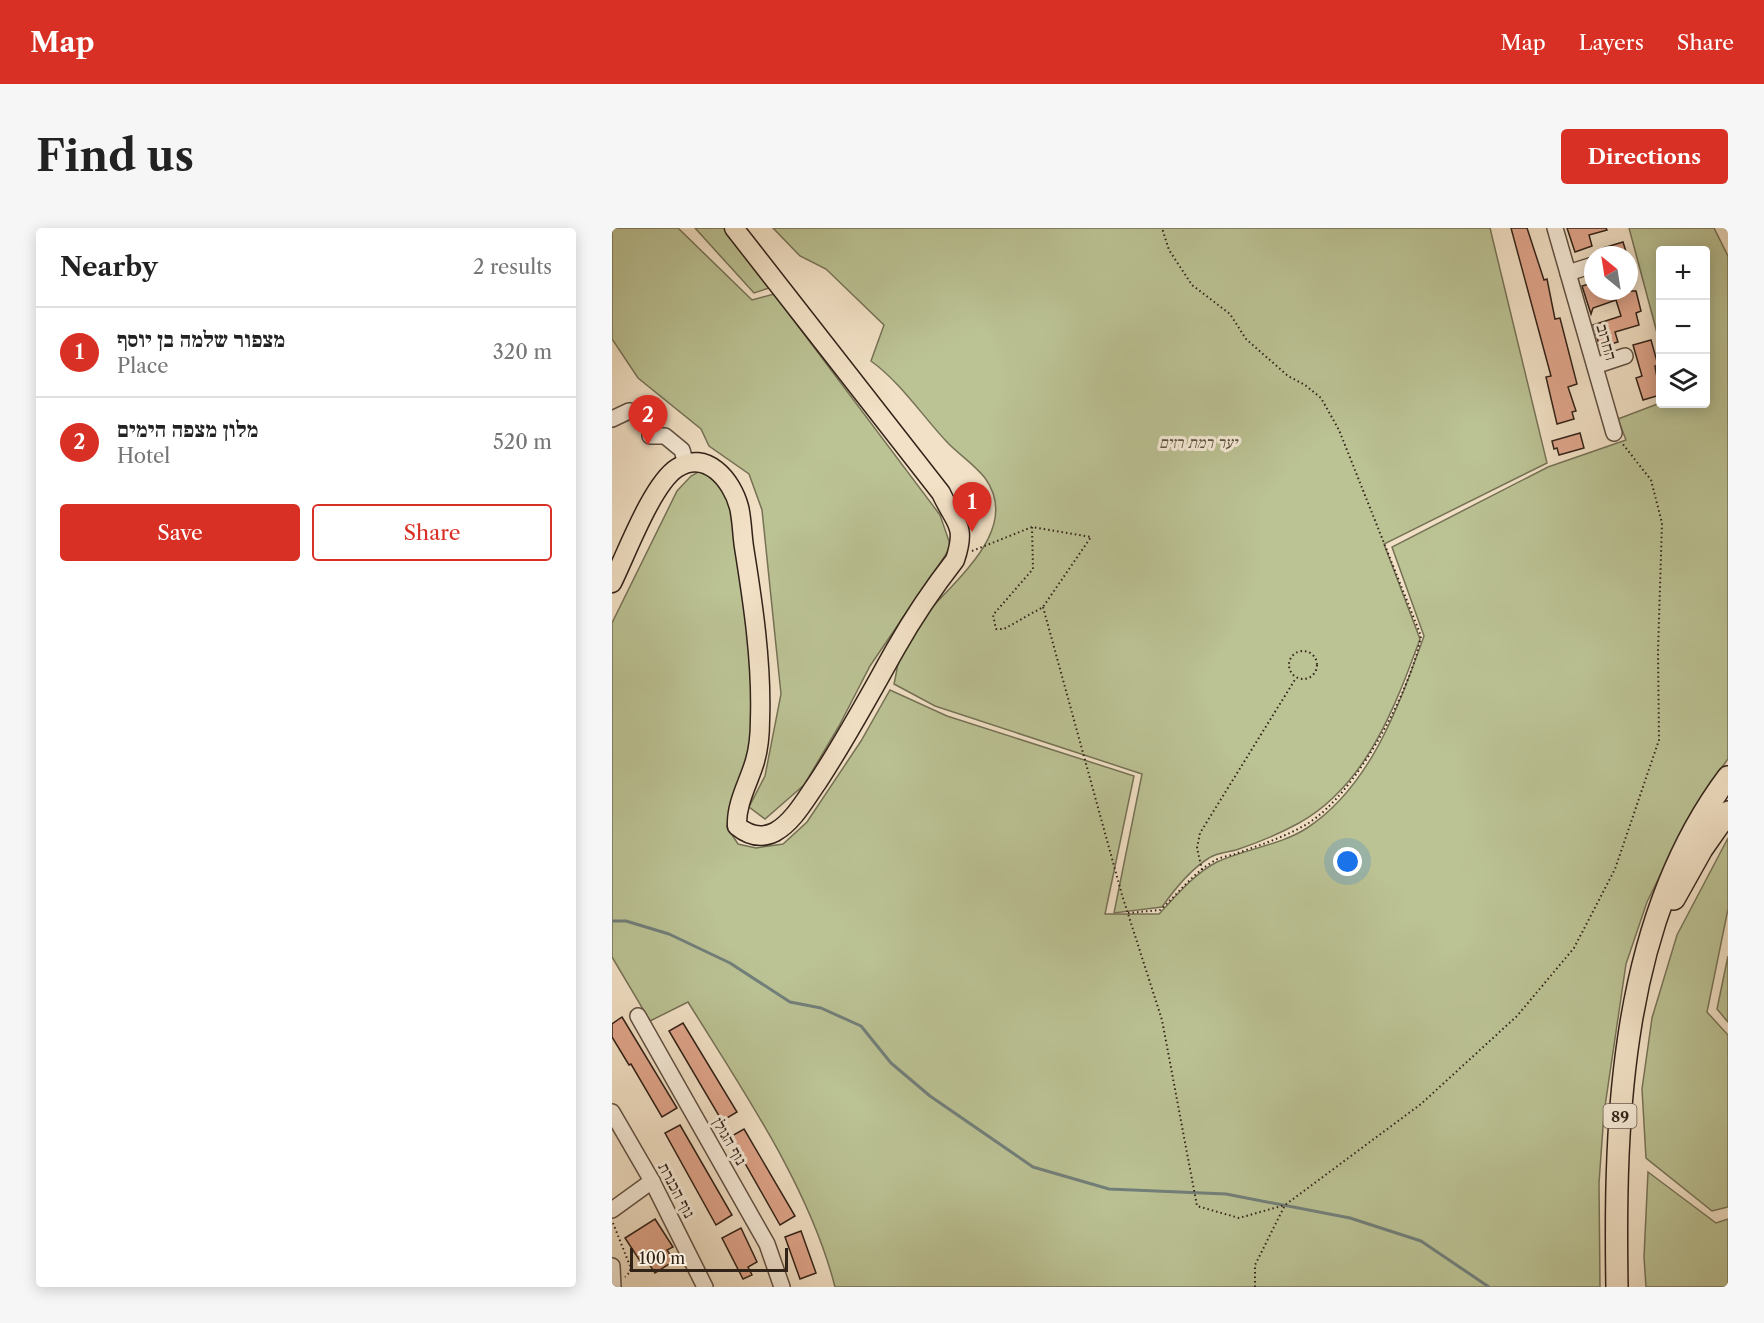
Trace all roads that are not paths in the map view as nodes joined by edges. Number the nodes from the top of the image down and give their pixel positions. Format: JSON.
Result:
{"nodes":[{"id":1,"x":734,"y":228,"type":"edge"},
{"id":2,"x":1555,"y":228,"type":"edge"},
{"id":3,"x":1584,"y":268,"type":"edge"},
{"id":4,"x":1568,"y":273,"type":"junction"},
{"id":5,"x":1625,"y":356,"type":"dead end"},
{"id":6,"x":1595,"y":366,"type":"junction"},
{"id":7,"x":612,"y":419,"type":"edge"},
{"id":8,"x":1614,"y":432,"type":"road end"},
{"id":9,"x":686,"y":464,"type":"junction"},
{"id":10,"x":612,"y":583,"type":"edge"},
{"id":11,"x":1728,"y":777,"type":"edge"},
{"id":12,"x":1728,"y":812,"type":"edge"},
{"id":13,"x":1648,"y":947,"type":"junction"},
{"id":14,"x":638,"y":1016,"type":"dead end"},
{"id":15,"x":612,"y":1112,"type":"edge"},
{"id":16,"x":652,"y":1181,"type":"junction"},
{"id":17,"x":612,"y":1210,"type":"edge"},
{"id":18,"x":705,"y":1287,"type":"edge"},
{"id":19,"x":782,"y":1287,"type":"edge"},
{"id":20,"x":1617,"y":1287,"type":"edge"}],
"edges":[{"from":1,"to":9,"type":"main road"},
{"from":2,"to":4,"type":"street","name":"החרוב"},
{"from":3,"to":4,"type":"street"},
{"from":4,"to":6,"type":"street","name":"החרוב"},
{"from":5,"to":6,"type":"street"},
{"from":6,"to":8,"type":"street","name":"החרוב"},
{"from":7,"to":9,"type":"street"},
{"from":9,"to":10,"type":"main road"},
{"from":11,"to":13,"type":"highway","number":"89"},
{"from":12,"to":13,"type":"highway","number":"89"},
{"from":13,"to":20,"type":"highway","number":"89"},
{"from":14,"to":19,"type":"street","name":"נוף הגולן"},
{"from":15,"to":16,"type":"street","name":"נוף הכנרת"},
{"from":16,"to":17,"type":"street"},
{"from":16,"to":18,"type":"street","name":"נוף הכנרת"}]}
